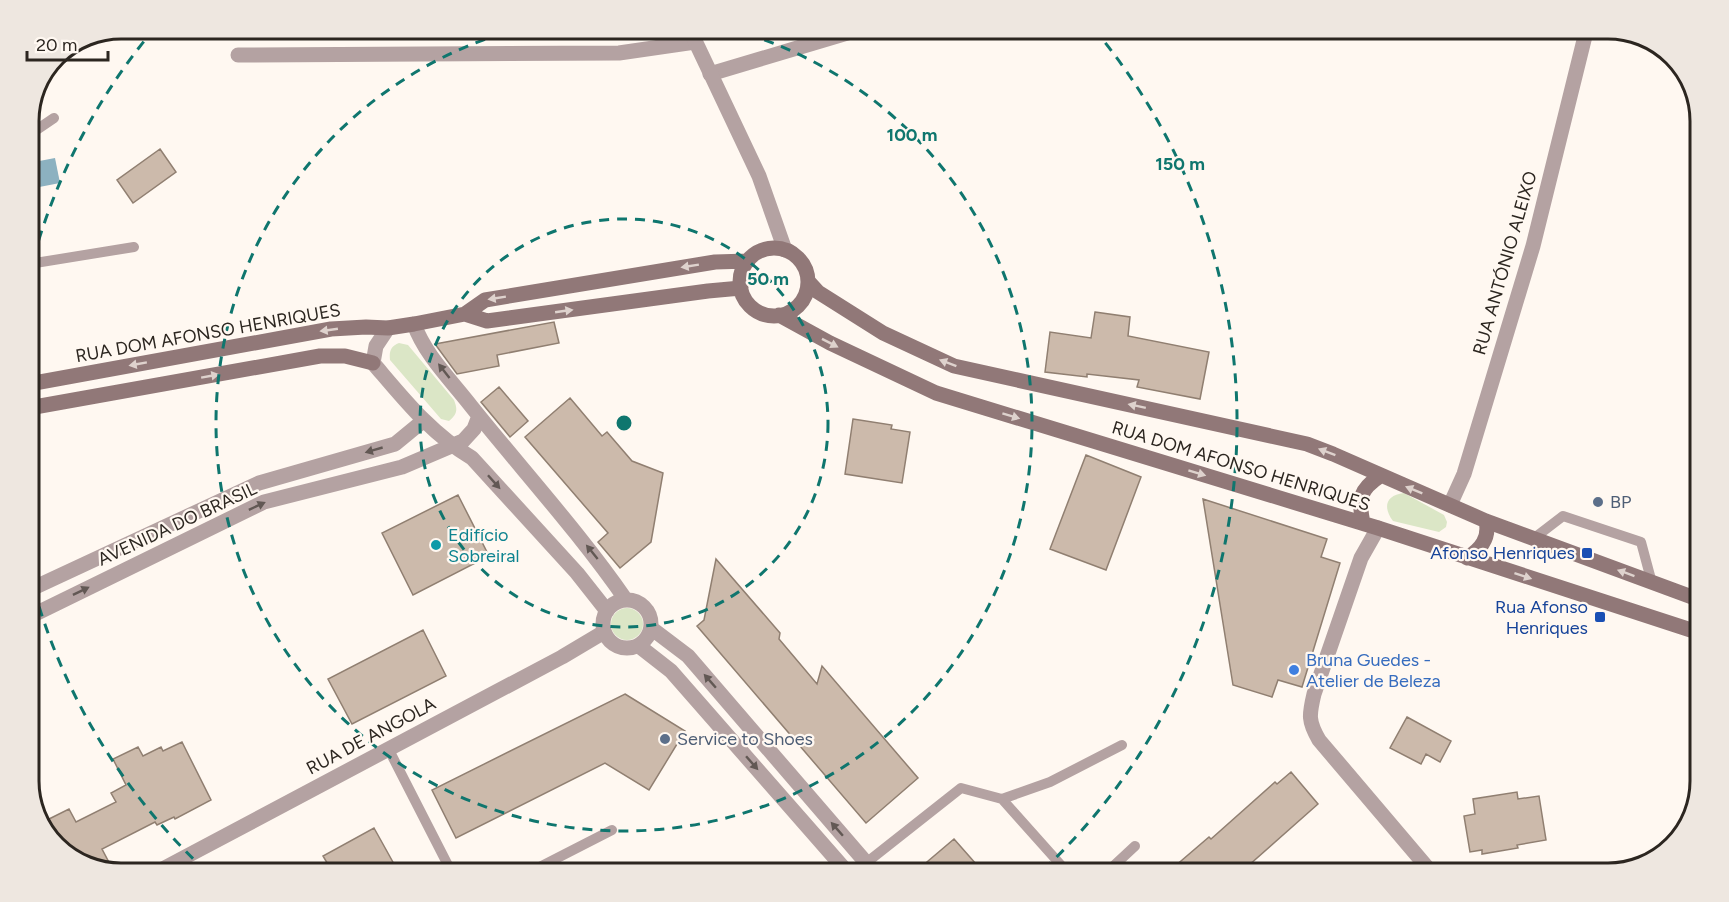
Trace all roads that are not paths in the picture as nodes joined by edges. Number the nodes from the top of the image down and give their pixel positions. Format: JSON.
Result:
{"nodes":[{"id":1,"x":676,"y":39,"type":"edge"},
{"id":2,"x":694,"y":39,"type":"edge"},
{"id":3,"x":817,"y":39,"type":"edge"},
{"id":4,"x":1584,"y":39,"type":"edge"},
{"id":5,"x":238,"y":56,"type":"dead end"},
{"id":6,"x":710,"y":74,"type":"junction"},
{"id":7,"x":54,"y":118,"type":"dead end"},
{"id":8,"x":39,"y":128,"type":"edge"},
{"id":9,"x":134,"y":247,"type":"dead end"},
{"id":10,"x":785,"y":250,"type":"junction"},
{"id":11,"x":748,"y":261,"type":"junction"},
{"id":12,"x":39,"y":262,"type":"edge"},
{"id":13,"x":808,"y":281,"type":"junction"},
{"id":14,"x":741,"y":288,"type":"junction"},
{"id":15,"x":465,"y":314,"type":"junction"},
{"id":16,"x":779,"y":315,"type":"junction"},
{"id":17,"x":414,"y":324,"type":"junction"},
{"id":18,"x":388,"y":328,"type":"junction"},
{"id":19,"x":373,"y":363,"type":"junction"},
{"id":20,"x":39,"y":382,"type":"edge"},
{"id":21,"x":39,"y":406,"type":"edge"},
{"id":22,"x":479,"y":416,"type":"junction"},
{"id":23,"x":423,"y":421,"type":"junction"},
{"id":24,"x":450,"y":445,"type":"junction"},
{"id":25,"x":1380,"y":476,"type":"junction"},
{"id":26,"x":1450,"y":505,"type":"junction"},
{"id":27,"x":1486,"y":521,"type":"junction"},
{"id":28,"x":1363,"y":523,"type":"junction"},
{"id":29,"x":1378,"y":528,"type":"junction"},
{"id":30,"x":1533,"y":539,"type":"junction"},
{"id":31,"x":1467,"y":558,"type":"junction"},
{"id":32,"x":1652,"y":583,"type":"junction"},
{"id":33,"x":39,"y":585,"type":"edge"},
{"id":34,"x":1690,"y":596,"type":"edge"},
{"id":35,"x":626,"y":600,"type":"junction"},
{"id":36,"x":607,"y":611,"type":"junction"},
{"id":37,"x":39,"y":612,"type":"edge"},
{"id":38,"x":651,"y":628,"type":"junction"},
{"id":39,"x":1690,"y":630,"type":"edge"},
{"id":40,"x":604,"y":633,"type":"junction"},
{"id":41,"x":639,"y":646,"type":"junction"},
{"id":42,"x":1122,"y":745,"type":"dead end"},
{"id":43,"x":388,"y":748,"type":"junction"},
{"id":44,"x":1002,"y":800,"type":"junction"},
{"id":45,"x":612,"y":830,"type":"dead end"},
{"id":46,"x":1135,"y":846,"type":"dead end"},
{"id":47,"x":174,"y":863,"type":"edge"},
{"id":48,"x":447,"y":863,"type":"edge"},
{"id":49,"x":548,"y":863,"type":"edge"},
{"id":50,"x":839,"y":863,"type":"edge"},
{"id":51,"x":866,"y":863,"type":"edge"},
{"id":52,"x":876,"y":863,"type":"edge"},
{"id":53,"x":1059,"y":863,"type":"edge"},
{"id":54,"x":1117,"y":863,"type":"edge"},
{"id":55,"x":1424,"y":863,"type":"edge"}],
"edges":[{"from":1,"to":5,"type":"street"},
{"from":2,"to":6,"type":"street"},
{"from":3,"to":6,"type":"street"},
{"from":4,"to":26,"type":"street","name":"RUA ANTÓNIO ALEIXO"},
{"from":6,"to":10,"type":"street"},
{"from":7,"to":8,"type":"lane"},
{"from":9,"to":12,"type":"lane"},
{"from":10,"to":11,"type":"main road","name":"RUA DOM AFONSO HENRIQUES"},
{"from":10,"to":13,"type":"main road","name":"RUA DOM AFONSO HENRIQUES"},
{"from":11,"to":14,"type":"main road"},
{"from":11,"to":15,"type":"main road","name":"RUA DOM AFONSO HENRIQUES","one_way":true},
{"from":13,"to":16,"type":"main road"},
{"from":25,"to":13,"type":"main road","name":"RUA DOM AFONSO HENRIQUES","one_way":true},
{"from":15,"to":14,"type":"main road","name":"RUA DOM AFONSO HENRIQUES","one_way":true},
{"from":14,"to":16,"type":"main road","name":"RUA DOM AFONSO HENRIQUES"},
{"from":15,"to":17,"type":"main road","name":"RUA DOM AFONSO HENRIQUES"},
{"from":16,"to":28,"type":"main road","name":"RUA DOM AFONSO HENRIQUES","one_way":true},
{"from":17,"to":18,"type":"main road","name":"RUA DOM AFONSO HENRIQUES"},
{"from":22,"to":17,"type":"street","one_way":true},
{"from":18,"to":19,"type":"street"},
{"from":18,"to":20,"type":"main road","name":"RUA DOM AFONSO HENRIQUES","one_way":true},
{"from":21,"to":19,"type":"main road","one_way":true},
{"from":19,"to":23,"type":"street"},
{"from":22,"to":24,"type":"street","name":"AVENIDA DO BRASIL"},
{"from":35,"to":22,"type":"street","one_way":true},
{"from":23,"to":24,"type":"street"},
{"from":23,"to":33,"type":"street","name":"AVENIDA DO BRASIL","one_way":true},
{"from":24,"to":36,"type":"street","one_way":true},
{"from":37,"to":24,"type":"street","name":"AVENIDA DO BRASIL","one_way":true},
{"from":26,"to":25,"type":"main road","name":"RUA DOM AFONSO HENRIQUES","one_way":true},
{"from":25,"to":28,"type":"main road"},
{"from":26,"to":27,"type":"main road","name":"RUA DOM AFONSO HENRIQUES"},
{"from":27,"to":30,"type":"main road","name":"RUA DOM AFONSO HENRIQUES"},
{"from":27,"to":31,"type":"main road"},
{"from":28,"to":29,"type":"main road","name":"RUA DOM AFONSO HENRIQUES"},
{"from":29,"to":31,"type":"main road","name":"RUA DOM AFONSO HENRIQUES"},
{"from":29,"to":55,"type":"street"},
{"from":32,"to":30,"type":"main road","name":"RUA DOM AFONSO HENRIQUES","one_way":true},
{"from":30,"to":32,"type":"lane"},
{"from":31,"to":39,"type":"main road","name":"RUA DOM AFONSO HENRIQUES","one_way":true},
{"from":32,"to":34,"type":"main road","name":"RUA DOM AFONSO HENRIQUES"},
{"from":35,"to":36,"type":"street"},
{"from":35,"to":38,"type":"street"},
{"from":36,"to":40,"type":"street"},
{"from":38,"to":41,"type":"street"},
{"from":51,"to":38,"type":"street","one_way":true},
{"from":40,"to":41,"type":"street"},
{"from":40,"to":43,"type":"street","name":"RUA DE ANGOLA"},
{"from":41,"to":50,"type":"street","one_way":true},
{"from":42,"to":44,"type":"lane"},
{"from":43,"to":47,"type":"street","name":"RUA DE ANGOLA"},
{"from":43,"to":48,"type":"lane"},
{"from":44,"to":52,"type":"lane"},
{"from":44,"to":53,"type":"lane"},
{"from":45,"to":49,"type":"lane"},
{"from":46,"to":54,"type":"lane"}]}
